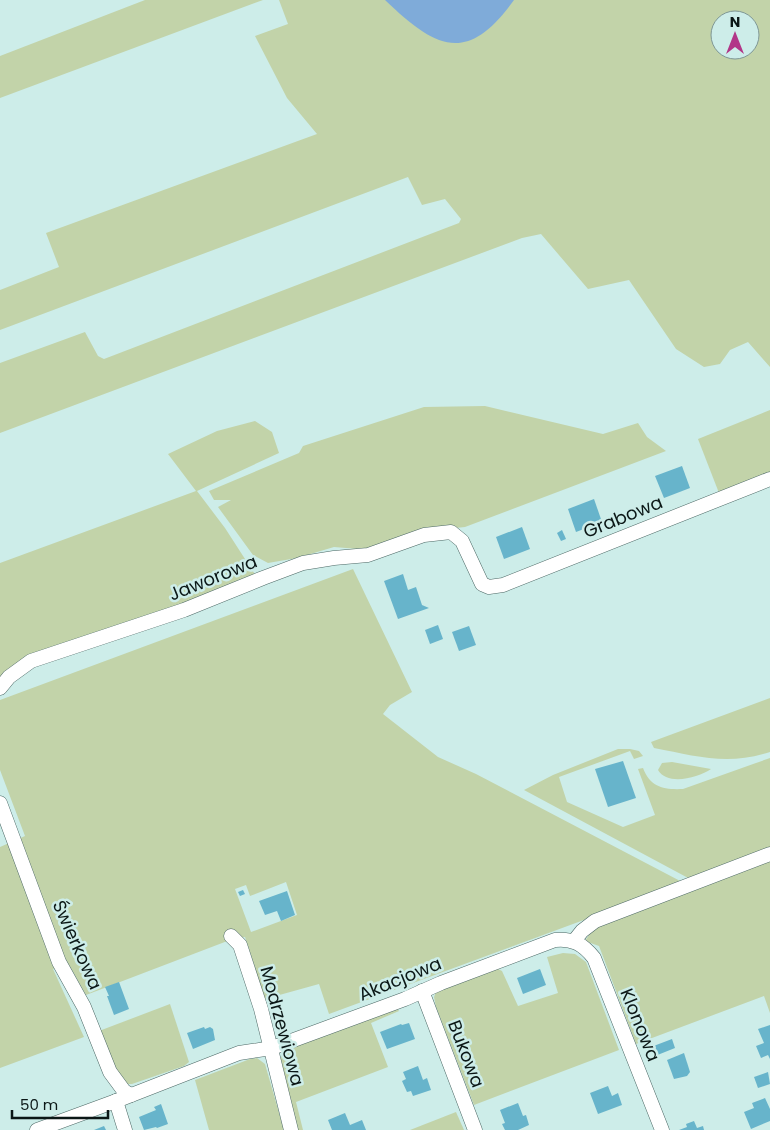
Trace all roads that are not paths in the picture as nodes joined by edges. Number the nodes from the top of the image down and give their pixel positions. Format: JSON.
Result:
{"nodes":[{"id":1,"x":770,"y":479,"type":"edge"},
{"id":2,"x":451,"y":532,"type":"joint"},
{"id":3,"x":0,"y":688,"type":"edge"},
{"id":4,"x":0,"y":803,"type":"edge"},
{"id":5,"x":770,"y":854,"type":"edge"},
{"id":6,"x":231,"y":936,"type":"dead end"},
{"id":7,"x":574,"y":941,"type":"junction"},
{"id":8,"x":422,"y":991,"type":"junction"},
{"id":9,"x":272,"y":1048,"type":"junction"},
{"id":10,"x":131,"y":1095,"type":"junction"},
{"id":11,"x":116,"y":1101,"type":"junction"},
{"id":12,"x":37,"y":1130,"type":"edge"},
{"id":13,"x":125,"y":1130,"type":"edge"},
{"id":14,"x":291,"y":1130,"type":"edge"},
{"id":15,"x":475,"y":1130,"type":"edge"},
{"id":16,"x":662,"y":1130,"type":"edge"}],
"edges":[{"from":1,"to":2,"type":"street","name":"Grabowa"},
{"from":2,"to":3,"type":"street","name":"Jaworowa"},
{"from":4,"to":10,"type":"street","name":"Świerkowa"},
{"from":5,"to":7,"type":"street"},
{"from":6,"to":9,"type":"street","name":"Modrzewiowa"},
{"from":7,"to":8,"type":"street","name":"Akacjowa"},
{"from":7,"to":16,"type":"street","name":"Klonowa"},
{"from":8,"to":9,"type":"street","name":"Akacjowa"},
{"from":8,"to":15,"type":"street","name":"Bukowa"},
{"from":9,"to":10,"type":"street","name":"Akacjowa"},
{"from":9,"to":14,"type":"street","name":"Modrzewiowa"},
{"from":10,"to":11,"type":"street","name":"Akacjowa"},
{"from":11,"to":12,"type":"street","name":"Akacjowa"},
{"from":11,"to":13,"type":"street"}]}
